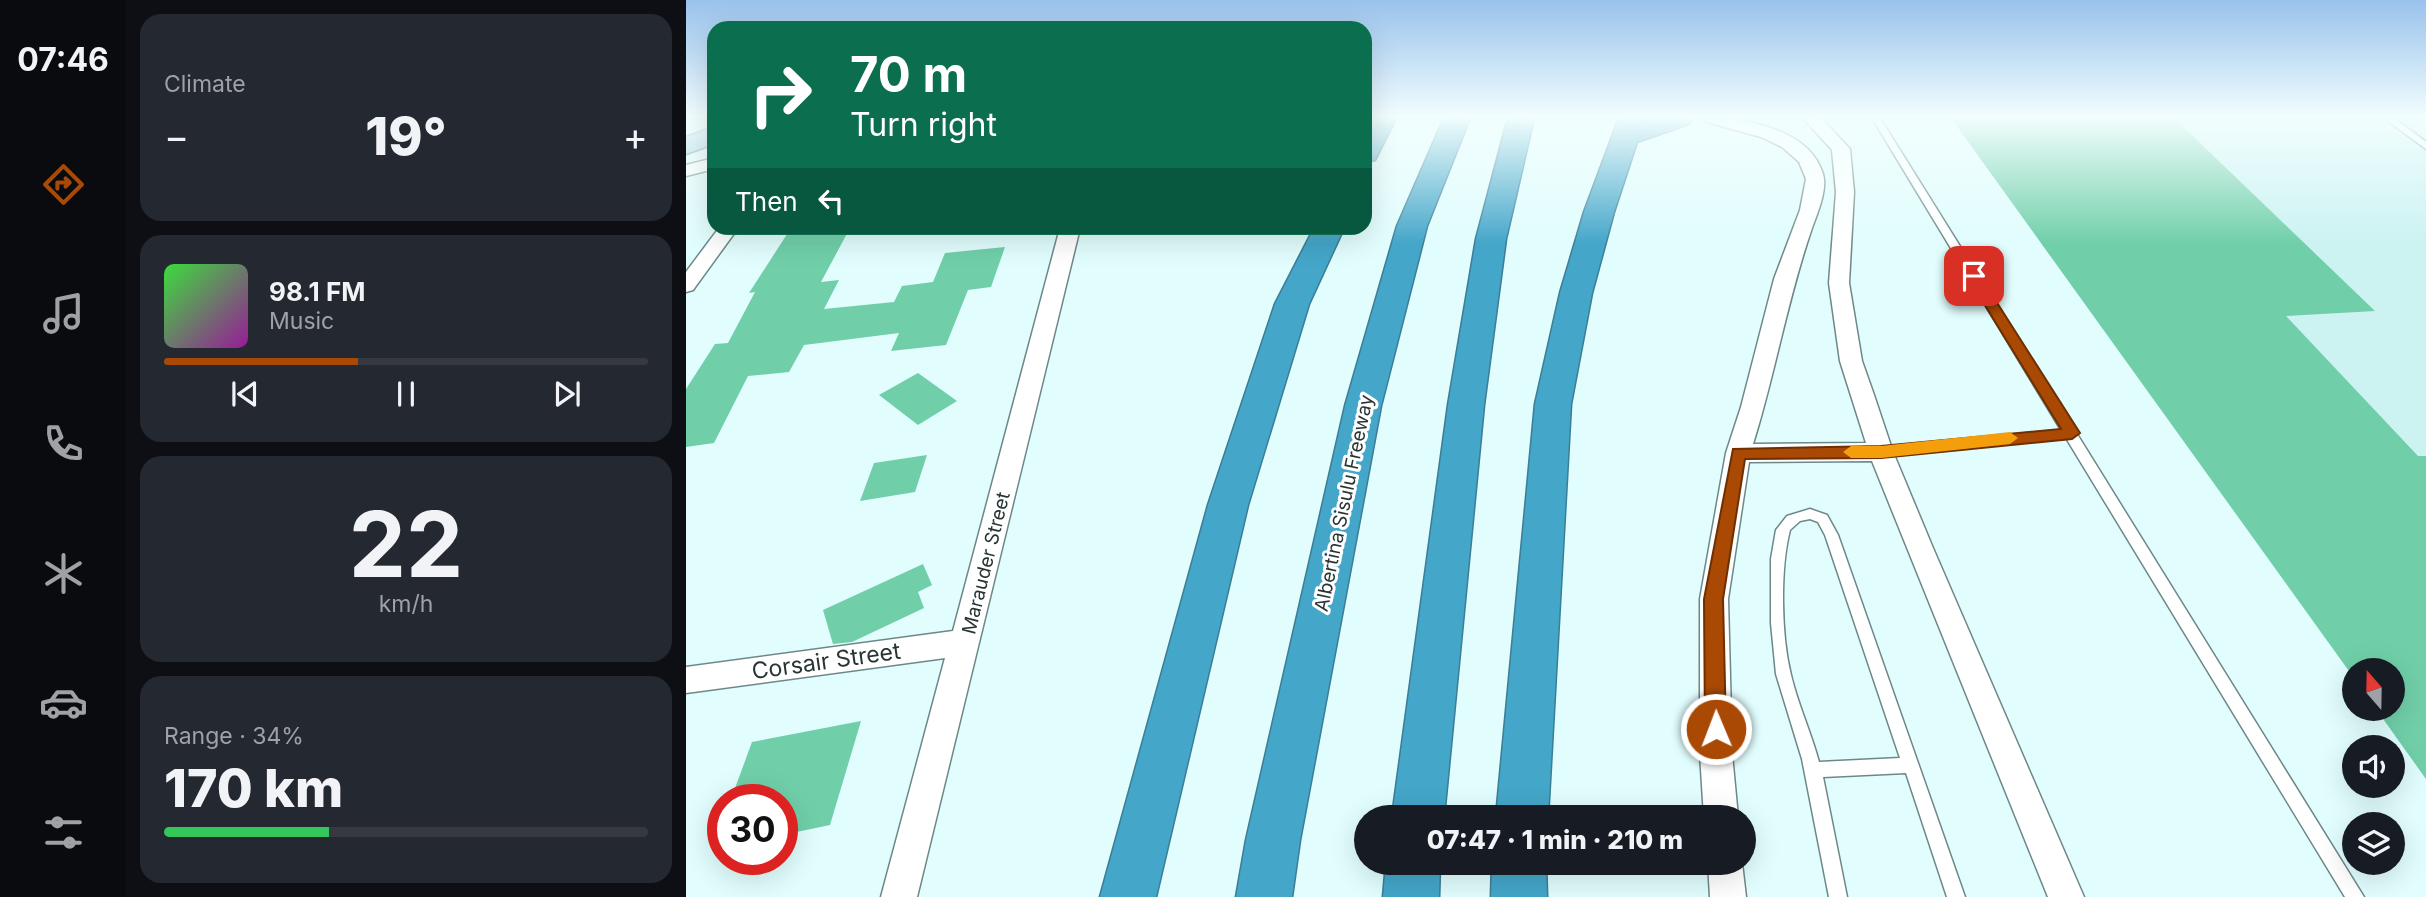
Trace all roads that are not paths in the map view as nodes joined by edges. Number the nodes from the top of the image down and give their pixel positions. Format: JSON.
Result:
{"nodes":[{"id":1,"x":1440,"y":160,"type":"edge"},
{"id":2,"x":1510,"y":160,"type":"edge"},
{"id":3,"x":1617,"y":160,"type":"edge"},
{"id":4,"x":1806,"y":160,"type":"edge"},
{"id":5,"x":1842,"y":160,"type":"edge"},
{"id":6,"x":1902,"y":160,"type":"edge"},
{"id":7,"x":707,"y":165,"type":"edge"},
{"id":8,"x":686,"y":171,"type":"edge"},
{"id":9,"x":723,"y":235,"type":"edge"},
{"id":10,"x":1068,"y":235,"type":"edge"},
{"id":11,"x":1326,"y":235,"type":"edge"},
{"id":12,"x":686,"y":286,"type":"edge"},
{"id":13,"x":2072,"y":433,"type":"junction"},
{"id":14,"x":1881,"y":452,"type":"junction"},
{"id":15,"x":1738,"y":453,"type":"junction"},
{"id":16,"x":966,"y":642,"type":"junction"},
{"id":17,"x":686,"y":680,"type":"edge"},
{"id":18,"x":1910,"y":765,"type":"junction"},
{"id":19,"x":1813,"y":770,"type":"junction"},
{"id":20,"x":1419,"y":805,"type":"edge"},
{"id":21,"x":1523,"y":805,"type":"edge"},
{"id":22,"x":1720,"y":805,"type":"edge"},
{"id":23,"x":2053,"y":866,"type":"junction"},
{"id":24,"x":1412,"y":875,"type":"edge"},
{"id":25,"x":1519,"y":875,"type":"edge"},
{"id":26,"x":1726,"y":875,"type":"edge"},
{"id":27,"x":899,"y":897,"type":"edge"},
{"id":28,"x":1128,"y":897,"type":"edge"},
{"id":29,"x":1265,"y":897,"type":"edge"},
{"id":30,"x":1411,"y":897,"type":"edge"},
{"id":31,"x":1519,"y":897,"type":"edge"},
{"id":32,"x":1728,"y":897,"type":"edge"},
{"id":33,"x":1838,"y":897,"type":"edge"},
{"id":34,"x":1956,"y":897,"type":"edge"},
{"id":35,"x":2066,"y":897,"type":"edge"},
{"id":36,"x":2078,"y":897,"type":"edge"},
{"id":37,"x":2355,"y":897,"type":"edge"}],
"edges":[{"from":1,"to":29,"type":"highway","name":"Albertina Sisulu Freeway"},
{"from":2,"to":20,"type":"highway"},
{"from":3,"to":21,"type":"highway"},
{"from":4,"to":15,"type":"street"},
{"from":5,"to":14,"type":"street"},
{"from":6,"to":13,"type":"lane"},
{"from":7,"to":8,"type":"street"},
{"from":9,"to":12,"type":"street"},
{"from":10,"to":16,"type":"street","name":"Marauder Street"},
{"from":11,"to":28,"type":"highway"},
{"from":13,"to":14,"type":"lane"},
{"from":13,"to":37,"type":"lane"},
{"from":14,"to":15,"type":"street"},
{"from":14,"to":23,"type":"street"},
{"from":15,"to":22,"type":"street"},
{"from":16,"to":17,"type":"street","name":"Corsair Street"},
{"from":16,"to":27,"type":"street","name":"Marauder Street"},
{"from":18,"to":19,"type":"lane"},
{"from":18,"to":19,"type":"lane"},
{"from":18,"to":34,"type":"lane"},
{"from":19,"to":33,"type":"lane"},
{"from":23,"to":35,"type":"street"},
{"from":23,"to":36,"type":"lane"},
{"from":24,"to":30,"type":"highway"},
{"from":25,"to":31,"type":"highway"},
{"from":26,"to":32,"type":"street"}]}
